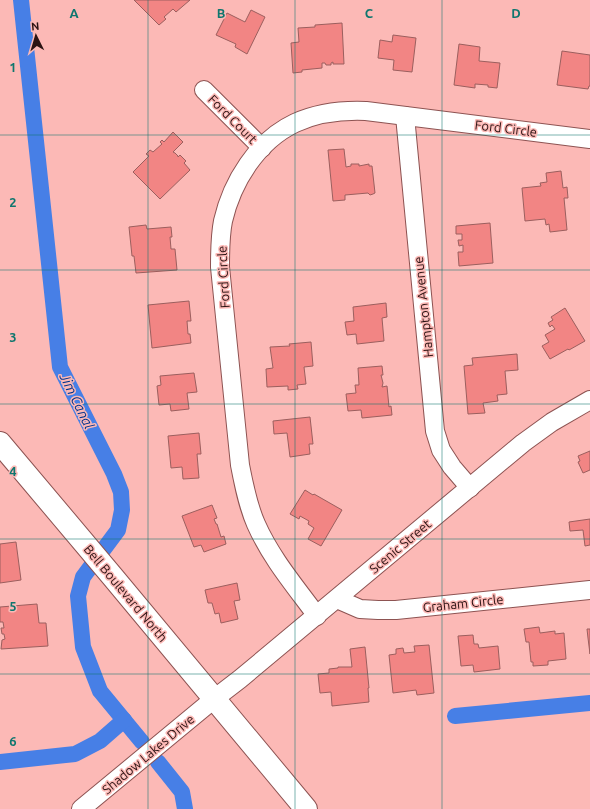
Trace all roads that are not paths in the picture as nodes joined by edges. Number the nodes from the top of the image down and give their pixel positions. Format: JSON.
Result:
{"nodes":[{"id":1,"x":204,"y":90,"type":"dead end"},
{"id":2,"x":405,"y":116,"type":"junction"},
{"id":3,"x":590,"y":139,"type":"edge"},
{"id":4,"x":262,"y":148,"type":"junction"},
{"id":5,"x":590,"y":400,"type":"edge"},
{"id":6,"x":0,"y":444,"type":"edge"},
{"id":7,"x":470,"y":488,"type":"junction"},
{"id":8,"x":590,"y":590,"type":"edge"},
{"id":9,"x":337,"y":599,"type":"junction"},
{"id":10,"x":316,"y":616,"type":"junction"},
{"id":11,"x":214,"y":699,"type":"junction"},
{"id":12,"x":82,"y":809,"type":"edge"},
{"id":13,"x":306,"y":809,"type":"edge"}],
"edges":[{"from":1,"to":4,"type":"street","name":"Ford Court"},
{"from":2,"to":3,"type":"street","name":"Ford Circle"},
{"from":2,"to":4,"type":"street","name":"Ford Circle"},
{"from":2,"to":7,"type":"street","name":"Hampton Avenue"},
{"from":4,"to":10,"type":"street","name":"Ford Circle"},
{"from":5,"to":7,"type":"street","name":"Scenic Street"},
{"from":6,"to":11,"type":"street","name":"Bell Boulevard North"},
{"from":7,"to":9,"type":"street","name":"Scenic Street"},
{"from":8,"to":9,"type":"street","name":"Graham Circle"},
{"from":9,"to":10,"type":"street","name":"Scenic Street"},
{"from":10,"to":11,"type":"street","name":"Scenic Street"},
{"from":11,"to":12,"type":"street","name":"Shadow Lakes Drive"},
{"from":11,"to":13,"type":"street","name":"Bell Boulevard North"}]}
